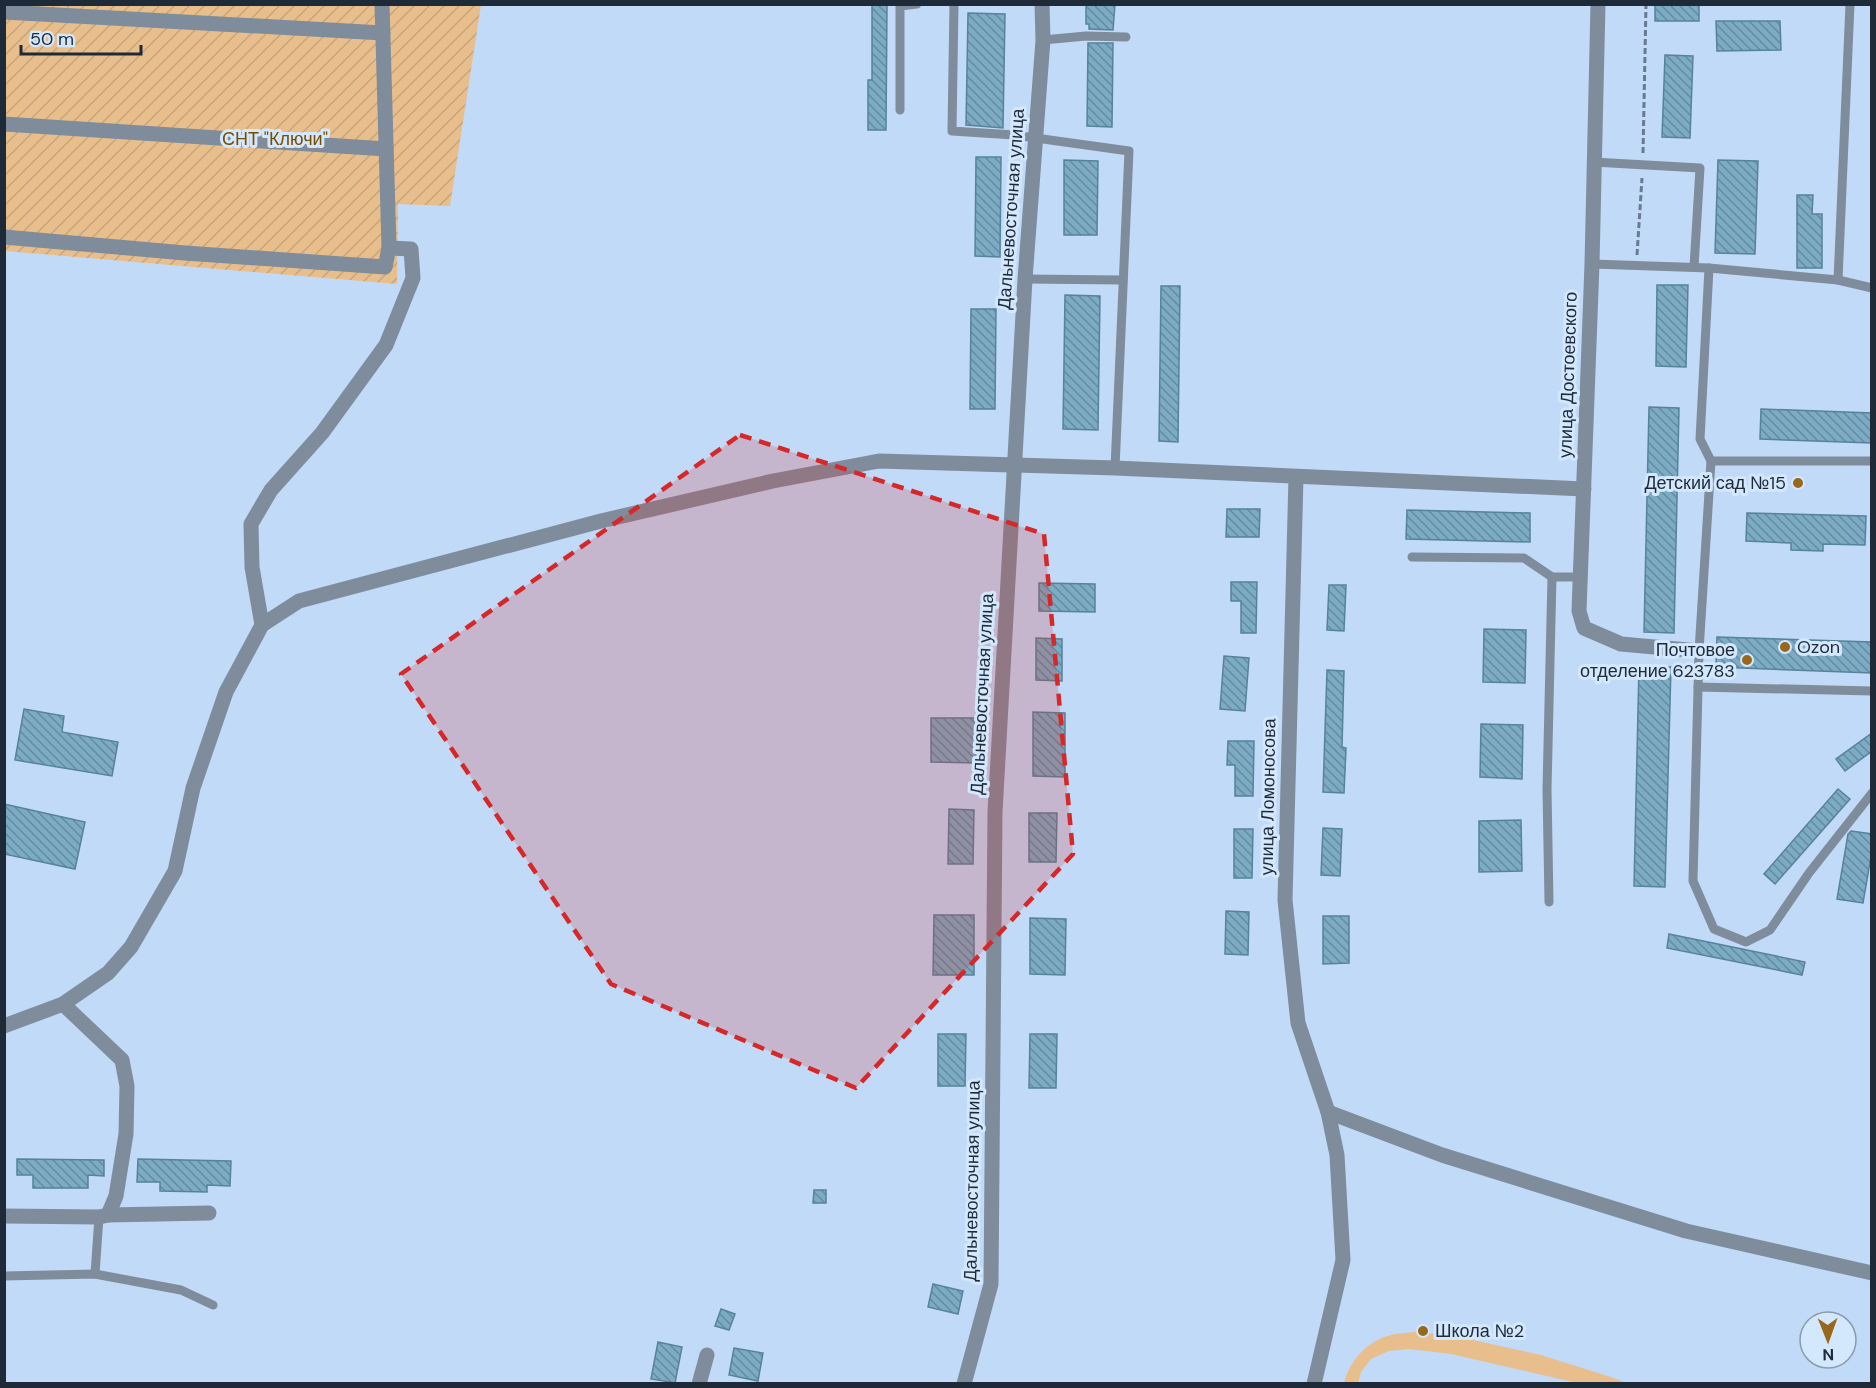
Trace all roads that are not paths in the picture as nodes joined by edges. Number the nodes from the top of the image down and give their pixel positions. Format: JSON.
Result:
{"nodes":[{"id":1,"x":382,"y":4,"type":"edge"},
{"id":2,"x":917,"y":4,"type":"edge"},
{"id":3,"x":954,"y":4,"type":"edge"},
{"id":4,"x":1042,"y":4,"type":"edge"},
{"id":5,"x":1598,"y":4,"type":"edge"},
{"id":6,"x":1850,"y":4,"type":"edge"},
{"id":7,"x":4,"y":12,"type":"edge"},
{"id":8,"x":383,"y":33,"type":"junction"},
{"id":9,"x":1126,"y":37,"type":"dead end"},
{"id":10,"x":1043,"y":40,"type":"junction"},
{"id":11,"x":900,"y":110,"type":"dead end"},
{"id":12,"x":4,"y":124,"type":"edge"},
{"id":13,"x":1035,"y":138,"type":"junction"},
{"id":14,"x":386,"y":149,"type":"junction"},
{"id":15,"x":1593,"y":162,"type":"junction"},
{"id":16,"x":4,"y":237,"type":"edge"},
{"id":17,"x":389,"y":249,"type":"junction"},
{"id":18,"x":1592,"y":264,"type":"junction"},
{"id":19,"x":1694,"y":267,"type":"junction"},
{"id":20,"x":1709,"y":268,"type":"junction"},
{"id":21,"x":1025,"y":279,"type":"junction"},
{"id":22,"x":1123,"y":280,"type":"junction"},
{"id":23,"x":1838,"y":280,"type":"junction"},
{"id":24,"x":1872,"y":288,"type":"edge"},
{"id":25,"x":1872,"y":460,"type":"edge"},
{"id":26,"x":1711,"y":461,"type":"junction"},
{"id":27,"x":1015,"y":465,"type":"junction"},
{"id":28,"x":1115,"y":468,"type":"junction"},
{"id":29,"x":1296,"y":477,"type":"junction"},
{"id":30,"x":1584,"y":489,"type":"junction"},
{"id":31,"x":1412,"y":557,"type":"dead end"},
{"id":32,"x":1552,"y":576,"type":"junction"},
{"id":33,"x":1580,"y":577,"type":"junction"},
{"id":34,"x":262,"y":625,"type":"junction"},
{"id":35,"x":1699,"y":651,"type":"junction"},
{"id":36,"x":1698,"y":687,"type":"junction"},
{"id":37,"x":1872,"y":691,"type":"edge"},
{"id":38,"x":1872,"y":793,"type":"edge"},
{"id":39,"x":1549,"y":902,"type":"dead end"},
{"id":40,"x":63,"y":1004,"type":"junction"},
{"id":41,"x":4,"y":1026,"type":"edge"},
{"id":42,"x":1328,"y":1112,"type":"junction"},
{"id":43,"x":209,"y":1213,"type":"dead end"},
{"id":44,"x":4,"y":1216,"type":"edge"},
{"id":45,"x":103,"y":1216,"type":"junction"},
{"id":46,"x":1872,"y":1273,"type":"edge"},
{"id":47,"x":95,"y":1274,"type":"junction"},
{"id":48,"x":4,"y":1276,"type":"edge"},
{"id":49,"x":213,"y":1305,"type":"dead end"},
{"id":50,"x":707,"y":1355,"type":"dead end"},
{"id":51,"x":699,"y":1383,"type":"edge"},
{"id":52,"x":963,"y":1383,"type":"edge"},
{"id":53,"x":1314,"y":1383,"type":"edge"}],
"edges":[{"from":1,"to":8,"type":"street"},
{"from":2,"to":11,"type":"lane"},
{"from":3,"to":13,"type":"lane"},
{"from":4,"to":10,"type":"street","name":"Дальневосточная улица"},
{"from":5,"to":15,"type":"street","name":"улица Достоевского"},
{"from":6,"to":23,"type":"lane"},
{"from":7,"to":8,"type":"street"},
{"from":8,"to":14,"type":"street"},
{"from":9,"to":10,"type":"lane"},
{"from":10,"to":13,"type":"street","name":"Дальневосточная улица"},
{"from":12,"to":14,"type":"street"},
{"from":13,"to":21,"type":"street","name":"Дальневосточная улица"},
{"from":13,"to":22,"type":"lane"},
{"from":14,"to":17,"type":"street"},
{"from":15,"to":18,"type":"street","name":"улица Достоевского"},
{"from":15,"to":19,"type":"lane"},
{"from":16,"to":17,"type":"street"},
{"from":17,"to":34,"type":"street"},
{"from":18,"to":19,"type":"lane"},
{"from":18,"to":30,"type":"street","name":"улица Достоевского"},
{"from":19,"to":20,"type":"lane"},
{"from":20,"to":23,"type":"lane"},
{"from":20,"to":26,"type":"lane"},
{"from":21,"to":22,"type":"lane"},
{"from":21,"to":27,"type":"street","name":"Дальневосточная улица"},
{"from":22,"to":28,"type":"lane"},
{"from":23,"to":24,"type":"lane"},
{"from":25,"to":26,"type":"lane"},
{"from":26,"to":35,"type":"lane"},
{"from":27,"to":28,"type":"street"},
{"from":27,"to":34,"type":"street"},
{"from":27,"to":52,"type":"street","name":"Дальневосточная улица"},
{"from":28,"to":29,"type":"street"},
{"from":29,"to":30,"type":"street"},
{"from":29,"to":42,"type":"street","name":"улица Ломоносова"},
{"from":30,"to":33,"type":"street","name":"улица Достоевского"},
{"from":31,"to":32,"type":"lane"},
{"from":32,"to":33,"type":"lane"},
{"from":32,"to":39,"type":"lane"},
{"from":33,"to":35,"type":"street","name":"улица Достоевского"},
{"from":34,"to":40,"type":"street"},
{"from":35,"to":36,"type":"lane"},
{"from":36,"to":37,"type":"lane"},
{"from":36,"to":38,"type":"lane"},
{"from":40,"to":41,"type":"street"},
{"from":40,"to":45,"type":"street"},
{"from":42,"to":46,"type":"street"},
{"from":42,"to":53,"type":"street","name":"улица Ломоносова"},
{"from":43,"to":45,"type":"street"},
{"from":44,"to":45,"type":"street"},
{"from":45,"to":47,"type":"lane"},
{"from":47,"to":48,"type":"lane"},
{"from":47,"to":49,"type":"lane"},
{"from":50,"to":51,"type":"street"}]}
